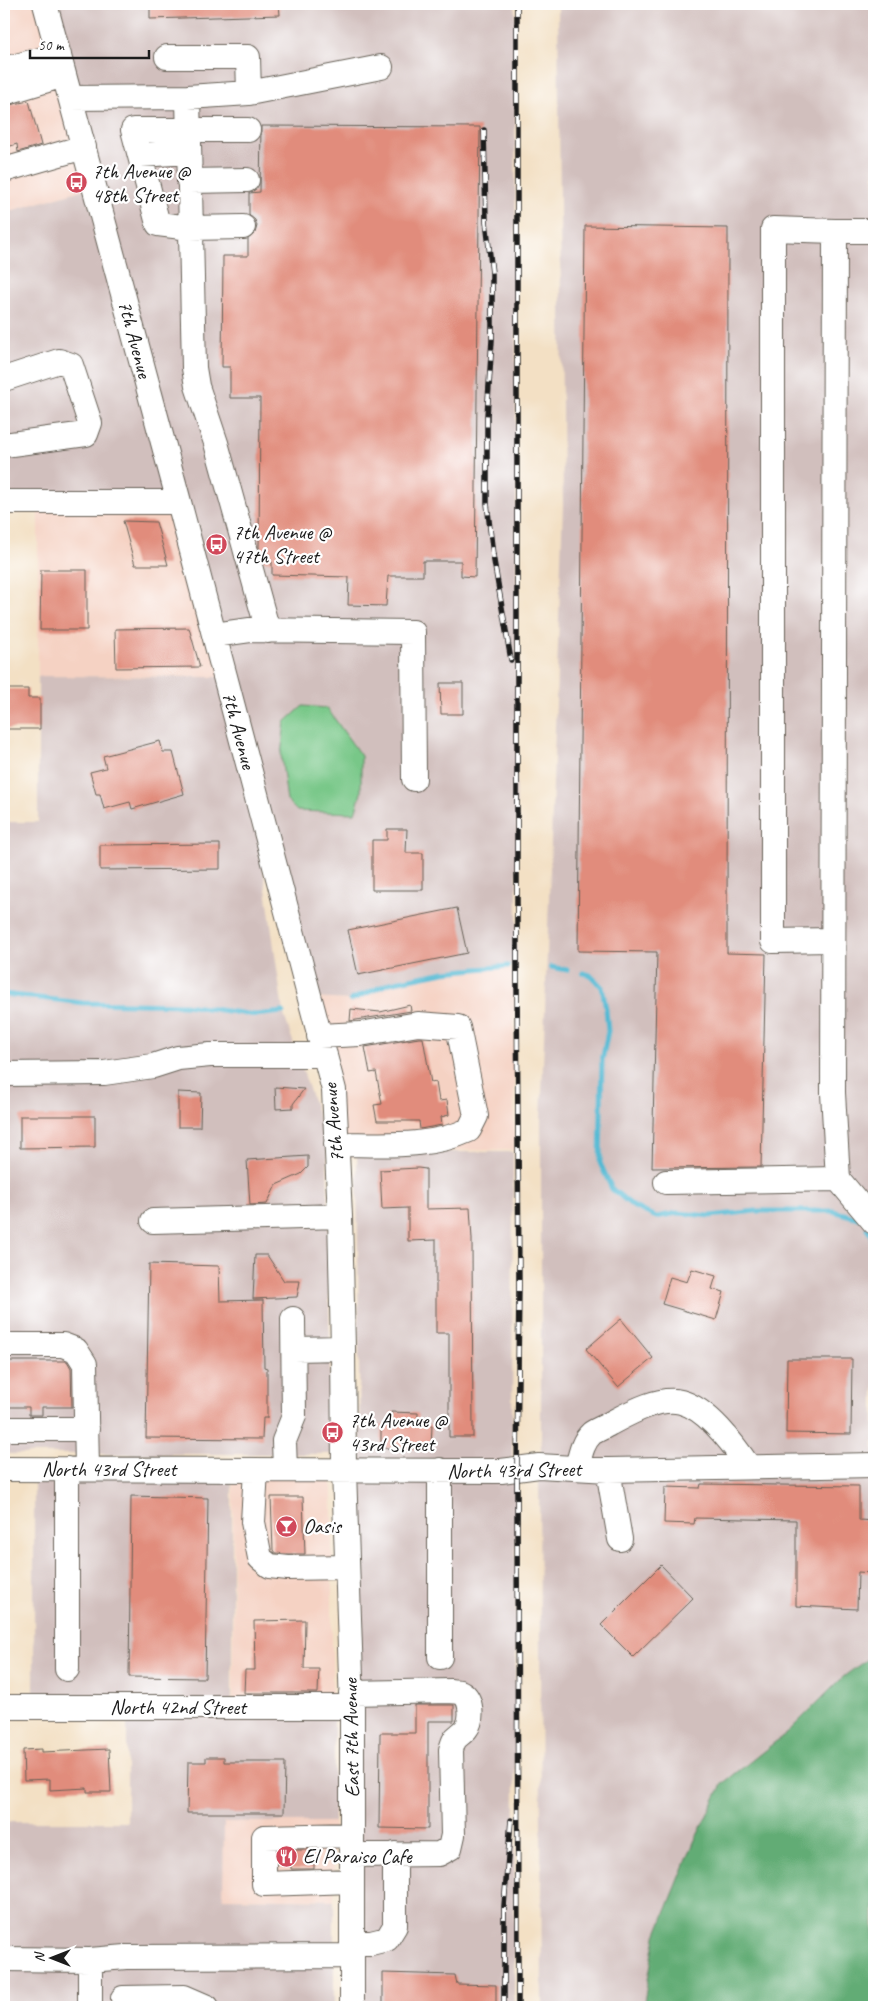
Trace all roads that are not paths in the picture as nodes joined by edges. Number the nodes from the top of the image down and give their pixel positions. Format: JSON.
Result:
{"nodes":[{"id":1,"x":45,"y":4,"type":"edge"},
{"id":2,"x":167,"y":57,"type":"dead end"},
{"id":3,"x":61,"y":65,"type":"junction"},
{"id":4,"x":381,"y":67,"type":"dead end"},
{"id":5,"x":4,"y":69,"type":"edge"},
{"id":6,"x":4,"y":93,"type":"edge"},
{"id":7,"x":250,"y":94,"type":"junction"},
{"id":8,"x":188,"y":97,"type":"junction"},
{"id":9,"x":71,"y":98,"type":"junction"},
{"id":10,"x":248,"y":130,"type":"dead end"},
{"id":11,"x":189,"y":141,"type":"junction"},
{"id":12,"x":84,"y":147,"type":"junction"},
{"id":13,"x":4,"y":170,"type":"edge"},
{"id":14,"x":247,"y":180,"type":"dead end"},
{"id":15,"x":189,"y":181,"type":"junction"},
{"id":16,"x":243,"y":227,"type":"dead end"},
{"id":17,"x":190,"y":228,"type":"junction"},
{"id":18,"x":835,"y":231,"type":"junction"},
{"id":19,"x":874,"y":231,"type":"edge"},
{"id":20,"x":4,"y":379,"type":"edge"},
{"id":21,"x":4,"y":445,"type":"edge"},
{"id":22,"x":4,"y":502,"type":"edge"},
{"id":23,"x":179,"y":502,"type":"junction"},
{"id":24,"x":268,"y":630,"type":"junction"},
{"id":25,"x":214,"y":636,"type":"junction"},
{"id":26,"x":414,"y":779,"type":"dead end"},
{"id":27,"x":833,"y":940,"type":"junction"},
{"id":28,"x":322,"y":1046,"type":"junction"},
{"id":29,"x":4,"y":1074,"type":"edge"},
{"id":30,"x":336,"y":1144,"type":"junction"},
{"id":31,"x":838,"y":1179,"type":"junction"},
{"id":32,"x":666,"y":1182,"type":"dead end"},
{"id":33,"x":340,"y":1216,"type":"junction"},
{"id":34,"x":153,"y":1221,"type":"dead end"},
{"id":35,"x":874,"y":1222,"type":"edge"},
{"id":36,"x":294,"y":1319,"type":"dead end"},
{"id":37,"x":4,"y":1345,"type":"edge"},
{"id":38,"x":343,"y":1348,"type":"junction"},
{"id":39,"x":294,"y":1349,"type":"junction"},
{"id":40,"x":4,"y":1429,"type":"edge"},
{"id":41,"x":87,"y":1429,"type":"junction"},
{"id":42,"x":874,"y":1465,"type":"edge"},
{"id":43,"x":750,"y":1467,"type":"junction"},
{"id":44,"x":4,"y":1468,"type":"edge"},
{"id":45,"x":577,"y":1468,"type":"junction"},
{"id":46,"x":77,"y":1469,"type":"junction"},
{"id":47,"x":256,"y":1470,"type":"junction"},
{"id":48,"x":284,"y":1470,"type":"junction"},
{"id":49,"x":344,"y":1470,"type":"junction"},
{"id":50,"x":440,"y":1470,"type":"junction"},
{"id":51,"x":608,"y":1470,"type":"junction"},
{"id":52,"x":620,"y":1539,"type":"dead end"},
{"id":53,"x":347,"y":1567,"type":"junction"},
{"id":54,"x":440,"y":1657,"type":"dead end"},
{"id":55,"x":67,"y":1669,"type":"dead end"},
{"id":56,"x":351,"y":1700,"type":"junction"},
{"id":57,"x":4,"y":1707,"type":"edge"},
{"id":58,"x":352,"y":1845,"type":"junction"},
{"id":59,"x":395,"y":1854,"type":"junction"},
{"id":60,"x":352,"y":1881,"type":"junction"},
{"id":61,"x":352,"y":1950,"type":"junction"},
{"id":62,"x":4,"y":1959,"type":"edge"},
{"id":63,"x":90,"y":1960,"type":"junction"},
{"id":64,"x":123,"y":1998,"type":"dead end"},
{"id":65,"x":90,"y":2007,"type":"edge"},
{"id":66,"x":207,"y":2007,"type":"edge"},
{"id":67,"x":352,"y":2007,"type":"edge"}],
"edges":[{"from":1,"to":3,"type":"street","name":"7th Avenue"},
{"from":2,"to":7,"type":"street"},
{"from":3,"to":5,"type":"street"},
{"from":3,"to":6,"type":"street"},
{"from":3,"to":9,"type":"street","name":"7th Avenue"},
{"from":4,"to":7,"type":"street"},
{"from":7,"to":8,"type":"street"},
{"from":8,"to":9,"type":"street"},
{"from":8,"to":11,"type":"street"},
{"from":9,"to":12,"type":"street","name":"7th Avenue"},
{"from":10,"to":11,"type":"street"},
{"from":11,"to":15,"type":"street"},
{"from":11,"to":17,"type":"street"},
{"from":12,"to":13,"type":"street"},
{"from":12,"to":23,"type":"street","name":"7th Avenue"},
{"from":14,"to":15,"type":"street"},
{"from":15,"to":17,"type":"street"},
{"from":16,"to":17,"type":"street"},
{"from":17,"to":24,"type":"street"},
{"from":18,"to":19,"type":"street"},
{"from":18,"to":27,"type":"street"},
{"from":18,"to":27,"type":"street"},
{"from":20,"to":21,"type":"street"},
{"from":22,"to":23,"type":"street"},
{"from":23,"to":25,"type":"street","name":"7th Avenue"},
{"from":24,"to":25,"type":"street"},
{"from":24,"to":26,"type":"street"},
{"from":25,"to":28,"type":"street","name":"7th Avenue"},
{"from":27,"to":31,"type":"street"},
{"from":28,"to":29,"type":"street"},
{"from":28,"to":30,"type":"street","name":"7th Avenue"},
{"from":28,"to":30,"type":"street"},
{"from":30,"to":33,"type":"street","name":"7th Avenue"},
{"from":31,"to":32,"type":"street"},
{"from":31,"to":35,"type":"street"},
{"from":33,"to":34,"type":"street"},
{"from":33,"to":38,"type":"street","name":"7th Avenue"},
{"from":36,"to":39,"type":"street"},
{"from":37,"to":41,"type":"street"},
{"from":38,"to":39,"type":"street"},
{"from":38,"to":49,"type":"street","name":"7th Avenue"},
{"from":39,"to":48,"type":"street"},
{"from":40,"to":41,"type":"street"},
{"from":41,"to":46,"type":"street"},
{"from":42,"to":43,"type":"street","name":"North 43rd Street"},
{"from":43,"to":45,"type":"street"},
{"from":43,"to":51,"type":"street","name":"North 43rd Street"},
{"from":44,"to":46,"type":"street","name":"North 43rd Street"},
{"from":45,"to":50,"type":"street","name":"North 43rd Street"},
{"from":45,"to":51,"type":"street","name":"North 43rd Street"},
{"from":46,"to":47,"type":"street","name":"North 43rd Street"},
{"from":46,"to":55,"type":"street"},
{"from":47,"to":48,"type":"street","name":"North 43rd Street"},
{"from":47,"to":53,"type":"street"},
{"from":48,"to":49,"type":"street","name":"North 43rd Street"},
{"from":49,"to":50,"type":"street","name":"North 43rd Street"},
{"from":49,"to":53,"type":"street","name":"East 7th Avenue"},
{"from":50,"to":54,"type":"street"},
{"from":51,"to":52,"type":"street"},
{"from":53,"to":56,"type":"street","name":"East 7th Avenue"},
{"from":56,"to":57,"type":"street","name":"North 42nd Street"},
{"from":56,"to":58,"type":"street","name":"East 7th Avenue"},
{"from":56,"to":59,"type":"street","name":"North 42nd Street"},
{"from":58,"to":59,"type":"street"},
{"from":58,"to":60,"type":"street","name":"East 7th Avenue"},
{"from":58,"to":60,"type":"street"},
{"from":59,"to":61,"type":"street"},
{"from":60,"to":61,"type":"street","name":"East 7th Avenue"},
{"from":61,"to":63,"type":"street"},
{"from":61,"to":67,"type":"street","name":"East 7th Avenue"},
{"from":62,"to":63,"type":"street"},
{"from":63,"to":65,"type":"street"},
{"from":64,"to":66,"type":"street"}]}
